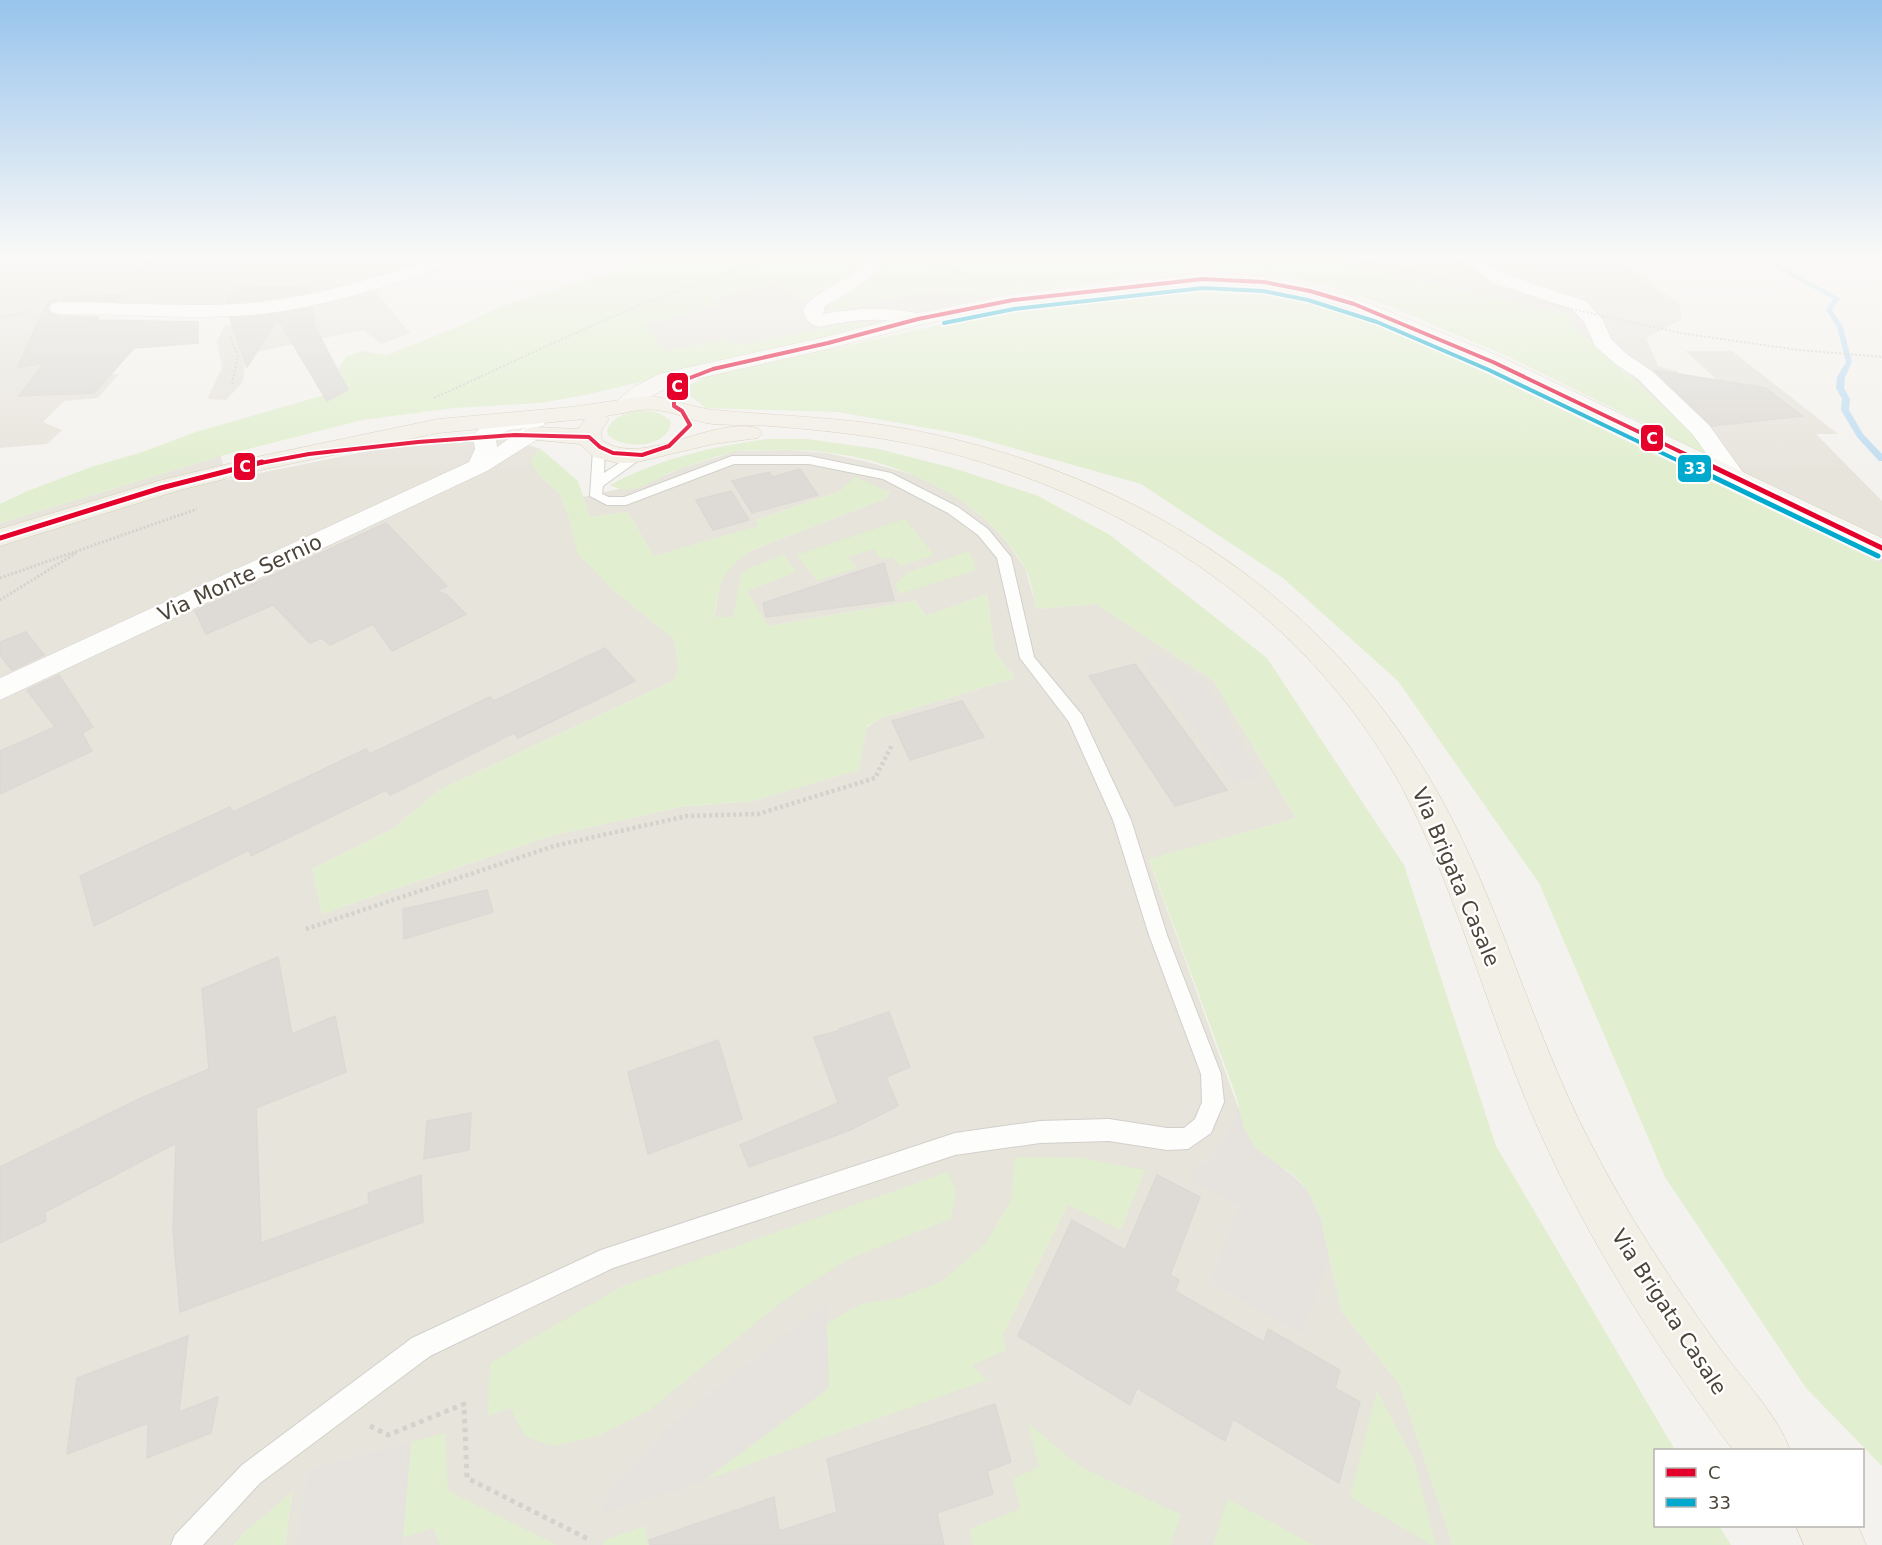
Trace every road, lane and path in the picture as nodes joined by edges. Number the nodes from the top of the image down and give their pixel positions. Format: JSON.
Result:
{"nodes":[{"id":1,"x":231,"y":328,"type":"edge"},
{"id":2,"x":588,"y":328,"type":"edge"},
{"id":3,"x":882,"y":328,"type":"edge"},
{"id":4,"x":1413,"y":328,"type":"edge"},
{"id":5,"x":1596,"y":328,"type":"edge"},
{"id":6,"x":1658,"y":328,"type":"edge"},
{"id":7,"x":1882,"y":357,"type":"edge"},
{"id":8,"x":713,"y":369,"type":"junction"},
{"id":9,"x":232,"y":384,"type":"dead end"},
{"id":10,"x":430,"y":400,"type":"dead end"},
{"id":11,"x":622,"y":406,"type":"junction"},
{"id":12,"x":678,"y":409,"type":"junction"},
{"id":13,"x":848,"y":427,"type":"junction"},
{"id":14,"x":530,"y":434,"type":"junction"},
{"id":15,"x":484,"y":436,"type":"junction"},
{"id":16,"x":594,"y":443,"type":"junction"},
{"id":17,"x":670,"y":447,"type":"junction"},
{"id":18,"x":640,"y":455,"type":"junction"},
{"id":19,"x":261,"y":463,"type":"junction"},
{"id":20,"x":479,"y":466,"type":"junction"},
{"id":21,"x":1735,"y":478,"type":"junction"},
{"id":22,"x":595,"y":486,"type":"junction"},
{"id":23,"x":198,"y":508,"type":"dead end"},
{"id":24,"x":0,"y":538,"type":"edge"},
{"id":25,"x":84,"y":548,"type":"junction"},
{"id":26,"x":1882,"y":549,"type":"edge"},
{"id":27,"x":0,"y":578,"type":"edge"},
{"id":28,"x":0,"y":600,"type":"edge"},
{"id":29,"x":0,"y":690,"type":"edge"},
{"id":30,"x":892,"y":746,"type":"dead end"},
{"id":31,"x":306,"y":929,"type":"dead end"},
{"id":32,"x":366,"y":1424,"type":"dead end"},
{"id":33,"x":1763,"y":1449,"type":"edge"},
{"id":34,"x":1824,"y":1527,"type":"edge"},
{"id":35,"x":588,"y":1539,"type":"dead end"},
{"id":36,"x":184,"y":1545,"type":"edge"},
{"id":37,"x":1839,"y":1545,"type":"edge"}],
"edges":[{"from":1,"to":9,"type":"path"},
{"from":2,"to":10,"type":"path"},
{"from":3,"to":8,"type":"street"},
{"from":4,"to":21,"type":"street"},
{"from":5,"to":21,"type":"street"},
{"from":6,"to":7,"type":"path","bridge":true},
{"from":8,"to":11,"type":"street"},
{"from":8,"to":12,"type":"street"},
{"from":11,"to":12,"type":"main road","name":"Via Brigata Casale"},
{"from":11,"to":15,"type":"street"},
{"from":11,"to":16,"type":"main road","name":"Via Brigata Casale"},
{"from":11,"to":19,"type":"main road","name":"Via Brigata Casale"},
{"from":12,"to":13,"type":"main road","name":"Via Brigata Casale"},
{"from":12,"to":17,"type":"main road"},
{"from":13,"to":17,"type":"main road","name":"Via Brigata Casale"},
{"from":13,"to":33,"type":"main road","name":"Via Brigata Casale"},
{"from":14,"to":15,"type":"main road","name":"Via Brigata Casale"},
{"from":14,"to":16,"type":"main road","name":"Via Brigata Casale"},
{"from":14,"to":20,"type":"street","name":"Via Monte Sernio"},
{"from":15,"to":19,"type":"main road","name":"Via Brigata Casale"},
{"from":15,"to":20,"type":"street"},
{"from":16,"to":18,"type":"main road","name":"Via Brigata Casale"},
{"from":16,"to":22,"type":"lane"},
{"from":17,"to":18,"type":"main road","name":"Via Brigata Casale"},
{"from":18,"to":22,"type":"lane"},
{"from":19,"to":24,"type":"main road","name":"Via Brigata Casale"},
{"from":20,"to":29,"type":"street","name":"Via Monte Sernio"},
{"from":21,"to":26,"type":"street"},
{"from":22,"to":36,"type":"lane"},
{"from":23,"to":25,"type":"path"},
{"from":25,"to":27,"type":"path"},
{"from":25,"to":28,"type":"path"},
{"from":30,"to":31,"type":"path"},
{"from":32,"to":35,"type":"path"},
{"from":34,"to":37,"type":"main road"}]}
